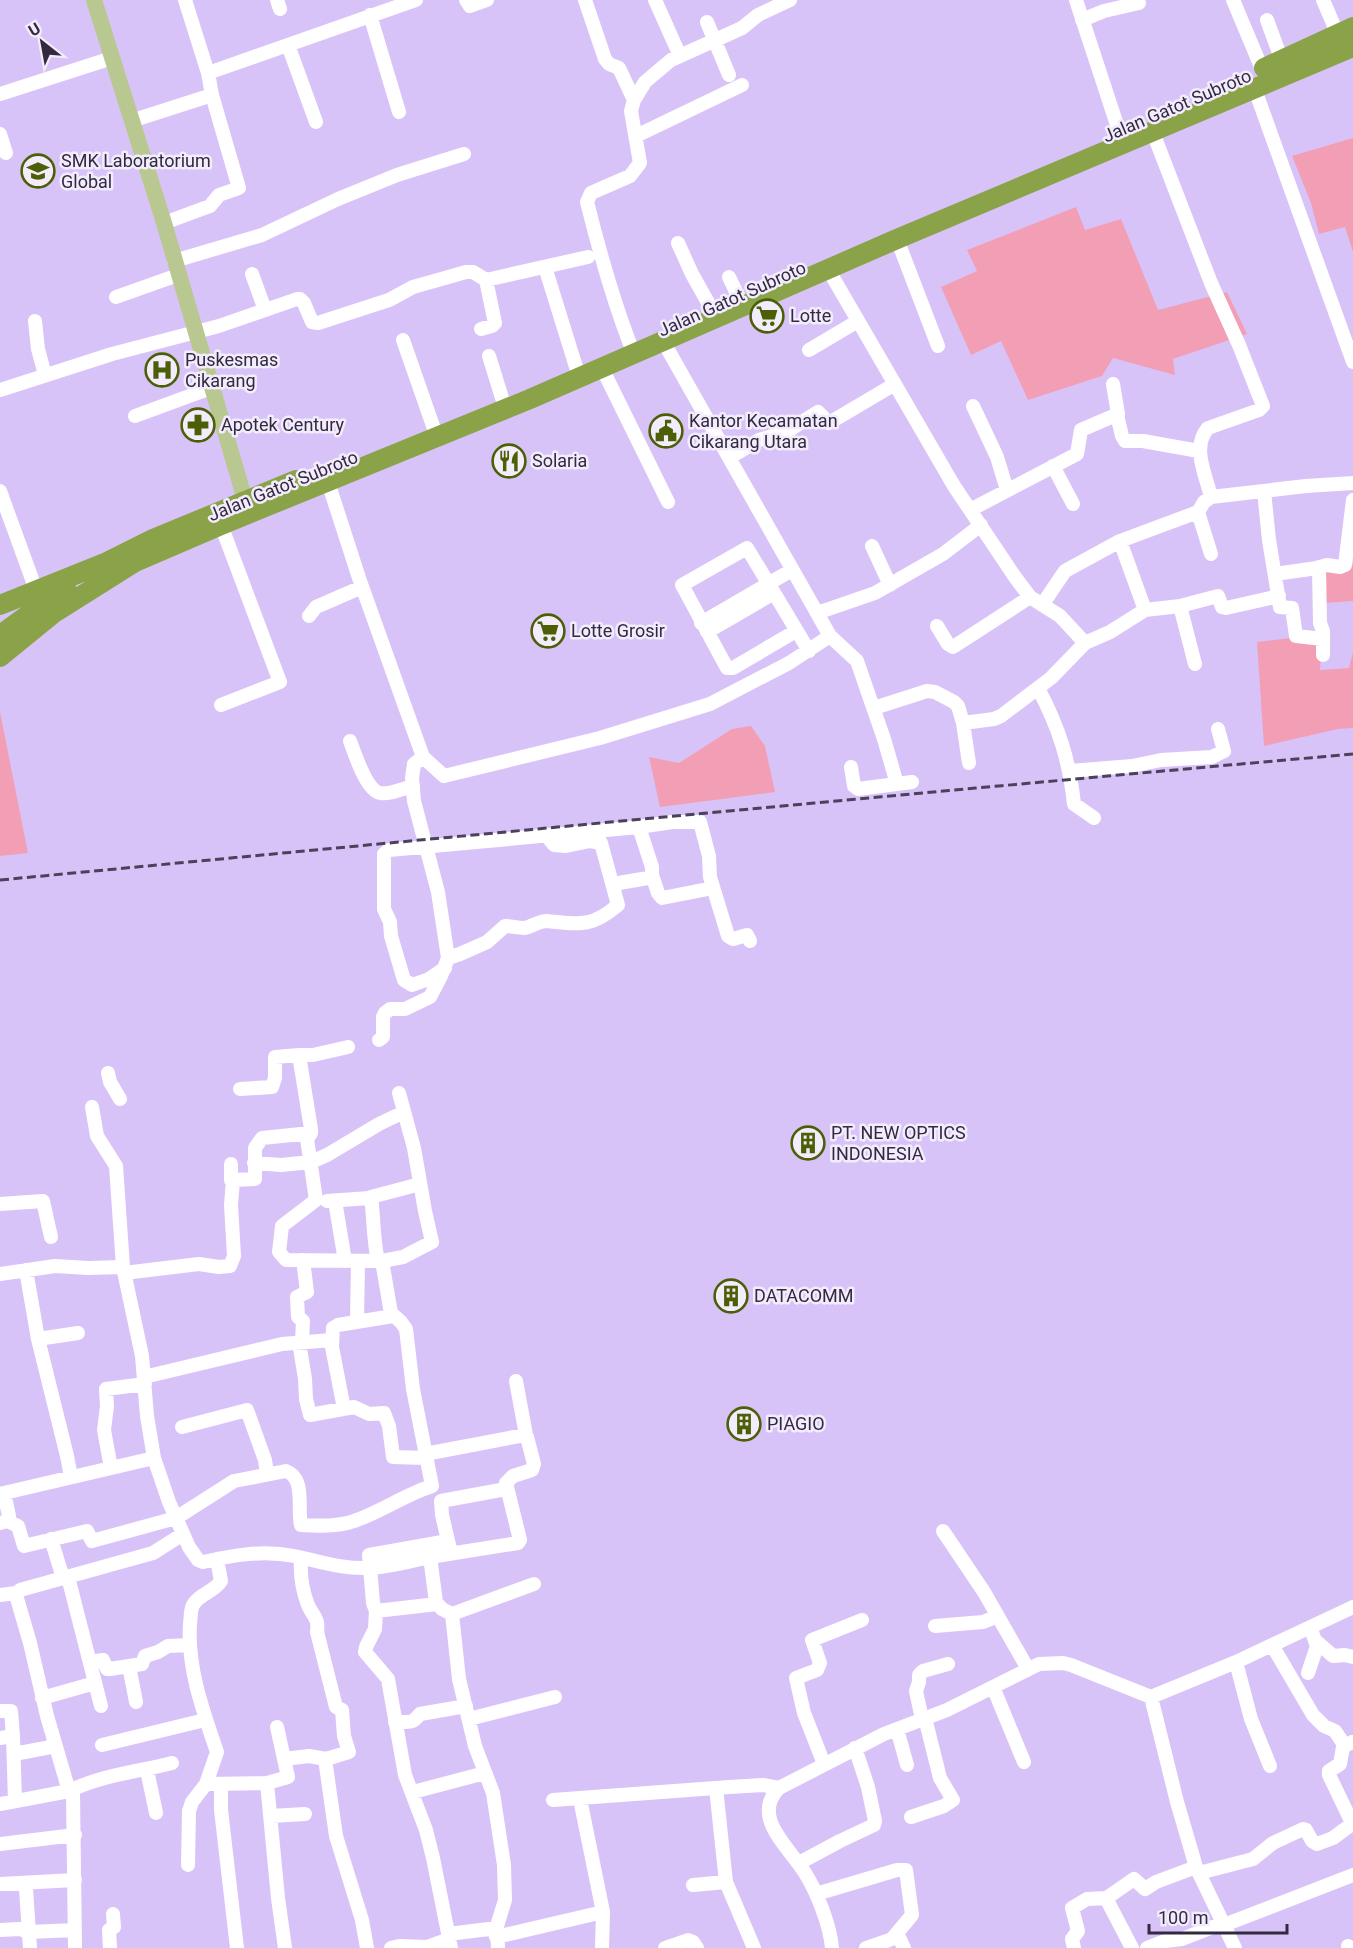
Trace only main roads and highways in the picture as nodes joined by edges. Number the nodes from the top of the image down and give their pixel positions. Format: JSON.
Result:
{"nodes":[{"id":1,"x":94,"y":0,"type":"edge"},
{"id":2,"x":1348,"y":36,"type":"edge"},
{"id":3,"x":1258,"y":78,"type":"junction"},
{"id":4,"x":245,"y":500,"type":"junction"},
{"id":5,"x":108,"y":570,"type":"junction"},
{"id":6,"x":0,"y":605,"type":"edge"},
{"id":7,"x":0,"y":635,"type":"edge"},
{"id":8,"x":0,"y":657,"type":"edge"}],
"edges":[{"from":1,"to":4,"type":"main road"},
{"from":2,"to":3,"type":"highway","name":"Jalan Gatot Subroto"},
{"from":2,"to":3,"type":"highway","name":"Jalan Gatot Subroto"},
{"from":3,"to":4,"type":"highway","name":"Jalan Gatot Subroto"},
{"from":3,"to":5,"type":"highway","name":"Jalan Gatot Subroto"},
{"from":4,"to":5,"type":"highway","name":"Jalan Gatot Subroto"},
{"from":5,"to":6,"type":"highway"},
{"from":5,"to":7,"type":"highway"},
{"from":5,"to":8,"type":"highway"}]}
